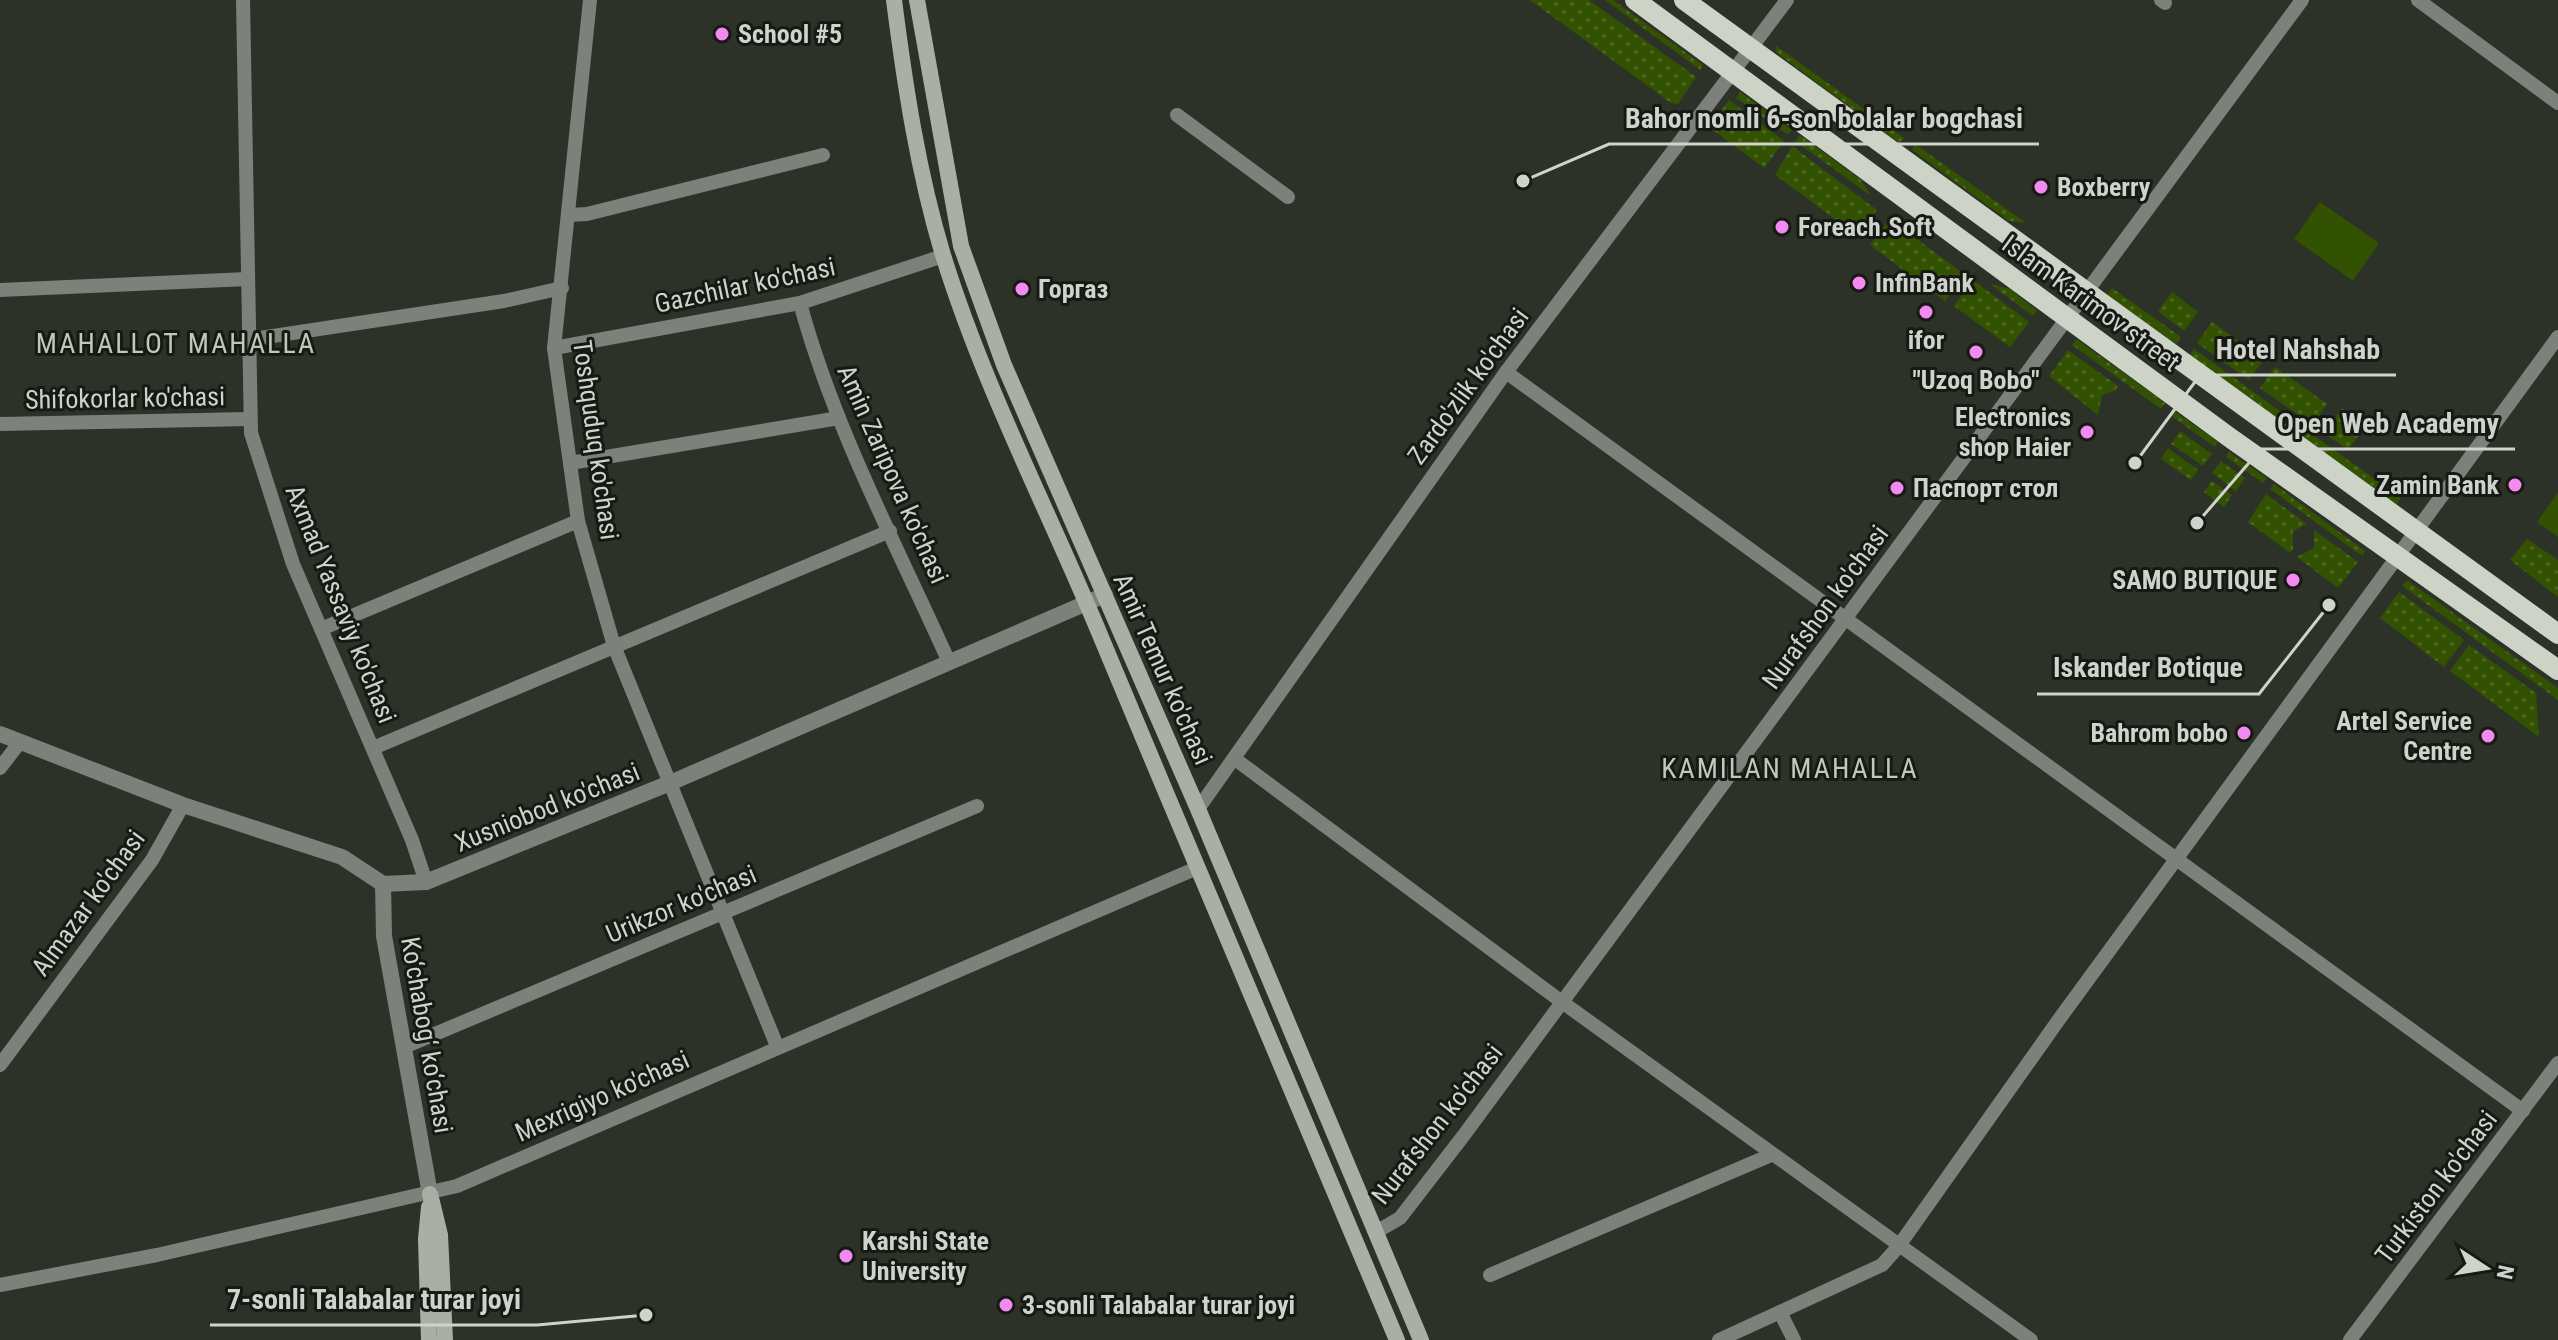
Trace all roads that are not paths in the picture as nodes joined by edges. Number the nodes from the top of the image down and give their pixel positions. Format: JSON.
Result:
{"nodes":[{"id":1,"x":243,"y":0,"type":"edge"},
{"id":2,"x":590,"y":0,"type":"edge"},
{"id":3,"x":894,"y":0,"type":"edge"},
{"id":4,"x":917,"y":0,"type":"edge"},
{"id":5,"x":1635,"y":0,"type":"edge"},
{"id":6,"x":1684,"y":0,"type":"edge"},
{"id":7,"x":1787,"y":0,"type":"edge"},
{"id":8,"x":2302,"y":0,"type":"edge"},
{"id":9,"x":2418,"y":0,"type":"edge"},
{"id":10,"x":1752,"y":49,"type":"junction"},
{"id":11,"x":1735,"y":71,"type":"junction"},
{"id":12,"x":2558,"y":103,"type":"edge"},
{"id":13,"x":1177,"y":115,"type":"dead end"},
{"id":14,"x":823,"y":155,"type":"dead end"},
{"id":15,"x":1288,"y":197,"type":"dead end"},
{"id":16,"x":569,"y":215,"type":"junction"},
{"id":17,"x":943,"y":256,"type":"junction"},
{"id":18,"x":248,"y":279,"type":"junction"},
{"id":19,"x":562,"y":288,"type":"junction"},
{"id":20,"x":0,"y":290,"type":"edge"},
{"id":21,"x":2086,"y":292,"type":"junction"},
{"id":22,"x":800,"y":303,"type":"junction"},
{"id":23,"x":2067,"y":315,"type":"junction"},
{"id":24,"x":2558,"y":337,"type":"edge"},
{"id":25,"x":247,"y":340,"type":"junction"},
{"id":26,"x":554,"y":348,"type":"junction"},
{"id":27,"x":1506,"y":372,"type":"junction"},
{"id":28,"x":839,"y":418,"type":"junction"},
{"id":29,"x":250,"y":419,"type":"junction"},
{"id":30,"x":0,"y":424,"type":"edge"},
{"id":31,"x":570,"y":463,"type":"junction"},
{"id":32,"x":578,"y":521,"type":"junction"},
{"id":33,"x":890,"y":531,"type":"junction"},
{"id":34,"x":2414,"y":532,"type":"junction"},
{"id":35,"x":2397,"y":555,"type":"junction"},
{"id":36,"x":1105,"y":595,"type":"junction"},
{"id":37,"x":1087,"y":603,"type":"junction"},
{"id":38,"x":1847,"y":620,"type":"junction"},
{"id":39,"x":321,"y":629,"type":"junction"},
{"id":40,"x":2558,"y":634,"type":"edge"},
{"id":41,"x":614,"y":646,"type":"junction"},
{"id":42,"x":949,"y":662,"type":"junction"},
{"id":43,"x":2558,"y":670,"type":"edge"},
{"id":44,"x":0,"y":734,"type":"edge"},
{"id":45,"x":20,"y":742,"type":"junction"},
{"id":46,"x":373,"y":748,"type":"junction"},
{"id":47,"x":1235,"y":759,"type":"junction"},
{"id":48,"x":0,"y":768,"type":"edge"},
{"id":49,"x":670,"y":783,"type":"junction"},
{"id":50,"x":183,"y":805,"type":"junction"},
{"id":51,"x":977,"y":806,"type":"dead end"},
{"id":52,"x":1198,"y":809,"type":"junction"},
{"id":53,"x":2175,"y":861,"type":"junction"},
{"id":54,"x":1197,"y":868,"type":"junction"},
{"id":55,"x":426,"y":882,"type":"junction"},
{"id":56,"x":383,"y":884,"type":"junction"},
{"id":57,"x":723,"y":912,"type":"junction"},
{"id":58,"x":1562,"y":1002,"type":"junction"},
{"id":59,"x":777,"y":1046,"type":"junction"},
{"id":60,"x":404,"y":1047,"type":"junction"},
{"id":61,"x":2558,"y":1063,"type":"edge"},
{"id":62,"x":0,"y":1065,"type":"edge"},
{"id":63,"x":2523,"y":1111,"type":"junction"},
{"id":64,"x":1771,"y":1155,"type":"junction"},
{"id":65,"x":430,"y":1194,"type":"junction"},
{"id":66,"x":1376,"y":1232,"type":"junction"},
{"id":67,"x":1898,"y":1247,"type":"junction"},
{"id":68,"x":1490,"y":1275,"type":"dead end"},
{"id":69,"x":0,"y":1285,"type":"edge"},
{"id":70,"x":1780,"y":1312,"type":"junction"},
{"id":71,"x":429,"y":1340,"type":"edge"},
{"id":72,"x":445,"y":1340,"type":"edge"},
{"id":73,"x":1397,"y":1340,"type":"edge"},
{"id":74,"x":1421,"y":1340,"type":"edge"},
{"id":75,"x":1719,"y":1340,"type":"edge"},
{"id":76,"x":1794,"y":1340,"type":"edge"},
{"id":77,"x":2031,"y":1340,"type":"edge"},
{"id":78,"x":2350,"y":1340,"type":"edge"}],
"edges":[{"from":1,"to":18,"type":"street","name":"Axmad Yassaviy ko'chasi"},
{"from":2,"to":16,"type":"street","name":"Toshquduq ko'chasi"},
{"from":3,"to":17,"type":"main road","name":"Amir Temur ko'chasi"},
{"from":4,"to":36,"type":"main road","name":"Amir Temur ko'chasi"},
{"from":5,"to":11,"type":"main road","name":"Islam Karimov street"},
{"from":6,"to":10,"type":"main road","name":"Islam Karimov street"},
{"from":7,"to":10,"type":"street","name":"Zardo'zlik ko'chasi"},
{"from":8,"to":21,"type":"street","name":"Nurafshon ko'chasi"},
{"from":9,"to":12,"type":"street"},
{"from":10,"to":11,"type":"street","name":"Zardo'zlik ko'chasi"},
{"from":10,"to":21,"type":"main road","name":"Islam Karimov street"},
{"from":11,"to":23,"type":"main road","name":"Islam Karimov street"},
{"from":11,"to":27,"type":"street","name":"Zardo'zlik ko'chasi"},
{"from":13,"to":15,"type":"street"},
{"from":14,"to":16,"type":"street"},
{"from":16,"to":19,"type":"street","name":"Toshquduq ko'chasi"},
{"from":17,"to":22,"type":"street","name":"Gazchilar ko'chasi"},
{"from":17,"to":37,"type":"main road","name":"Amir Temur ko'chasi"},
{"from":18,"to":20,"type":"street"},
{"from":18,"to":25,"type":"street","name":"Axmad Yassaviy ko'chasi"},
{"from":19,"to":25,"type":"street"},
{"from":19,"to":26,"type":"street","name":"Toshquduq ko'chasi"},
{"from":21,"to":23,"type":"street","name":"Nurafshon ko'chasi"},
{"from":21,"to":34,"type":"main road","name":"Islam Karimov street"},
{"from":22,"to":26,"type":"street","name":"Gazchilar ko'chasi"},
{"from":22,"to":28,"type":"street","name":"Amin Zaripova ko'chasi"},
{"from":23,"to":35,"type":"main road","name":"Islam Karimov street"},
{"from":23,"to":38,"type":"street","name":"Nurafshon ko'chasi"},
{"from":24,"to":34,"type":"street"},
{"from":25,"to":29,"type":"street","name":"Axmad Yassaviy ko'chasi"},
{"from":26,"to":31,"type":"street","name":"Toshquduq ko'chasi"},
{"from":27,"to":38,"type":"street"},
{"from":27,"to":47,"type":"street","name":"Zardo'zlik ko'chasi"},
{"from":28,"to":31,"type":"street"},
{"from":28,"to":33,"type":"street","name":"Amin Zaripova ko'chasi"},
{"from":29,"to":30,"type":"street","name":"Shifokorlar ko'chasi"},
{"from":29,"to":39,"type":"street","name":"Axmad Yassaviy ko'chasi"},
{"from":31,"to":32,"type":"street","name":"Toshquduq ko'chasi"},
{"from":32,"to":39,"type":"street"},
{"from":32,"to":41,"type":"street","name":"Toshquduq ko'chasi"},
{"from":33,"to":41,"type":"street"},
{"from":33,"to":42,"type":"street","name":"Amin Zaripova ko'chasi"},
{"from":34,"to":35,"type":"street"},
{"from":34,"to":40,"type":"main road","name":"Islam Karimov street"},
{"from":35,"to":43,"type":"main road","name":"Islam Karimov street"},
{"from":35,"to":53,"type":"street"},
{"from":36,"to":37,"type":"street","name":"Xusniobod ko'chasi"},
{"from":36,"to":52,"type":"main road","name":"Amir Temur ko'chasi"},
{"from":37,"to":42,"type":"street","name":"Xusniobod ko'chasi"},
{"from":37,"to":54,"type":"main road","name":"Amir Temur ko'chasi"},
{"from":38,"to":53,"type":"street"},
{"from":38,"to":58,"type":"street","name":"Nurafshon ko'chasi"},
{"from":39,"to":46,"type":"street","name":"Axmad Yassaviy ko'chasi"},
{"from":41,"to":46,"type":"street"},
{"from":41,"to":49,"type":"street","name":"Toshquduq ko'chasi"},
{"from":42,"to":49,"type":"street","name":"Xusniobod ko'chasi"},
{"from":44,"to":45,"type":"street"},
{"from":45,"to":48,"type":"street"},
{"from":45,"to":50,"type":"street"},
{"from":46,"to":55,"type":"street","name":"Axmad Yassaviy ko'chasi"},
{"from":47,"to":52,"type":"street","name":"Zardo'zlik ko'chasi"},
{"from":47,"to":58,"type":"street"},
{"from":49,"to":55,"type":"street","name":"Xusniobod ko'chasi"},
{"from":49,"to":57,"type":"street","name":"Toshquduq ko'chasi"},
{"from":50,"to":56,"type":"street"},
{"from":50,"to":62,"type":"street","name":"Almazar ko'chasi"},
{"from":51,"to":57,"type":"street","name":"Urikzor ko'chasi"},
{"from":52,"to":66,"type":"main road","name":"Amir Temur ko'chasi"},
{"from":53,"to":63,"type":"street"},
{"from":53,"to":67,"type":"street"},
{"from":54,"to":59,"type":"street","name":"Mexrigiyo ko'chasi"},
{"from":54,"to":73,"type":"main road","name":"Amir Temur ko'chasi"},
{"from":55,"to":56,"type":"street","name":"Xusniobod ko'chasi"},
{"from":56,"to":60,"type":"street","name":"Ko‘chabog‘ ko‘chasi"},
{"from":57,"to":59,"type":"street","name":"Toshquduq ko'chasi"},
{"from":57,"to":60,"type":"street","name":"Urikzor ko'chasi"},
{"from":58,"to":64,"type":"street"},
{"from":58,"to":66,"type":"street","name":"Nurafshon ko'chasi"},
{"from":59,"to":65,"type":"street","name":"Mexrigiyo ko'chasi"},
{"from":60,"to":65,"type":"street","name":"Ko‘chabog‘ ko‘chasi"},
{"from":61,"to":63,"type":"street","name":"Turkiston ko'chasi"},
{"from":63,"to":78,"type":"street","name":"Turkiston ko'chasi"},
{"from":64,"to":67,"type":"street"},
{"from":64,"to":68,"type":"street"},
{"from":65,"to":69,"type":"street","name":"Mexrigiyo ko'chasi"},
{"from":65,"to":71,"type":"main road","name":"Ko‘chabog‘ ko‘chasi"},
{"from":65,"to":72,"type":"main road","name":"Ko‘chabog‘ ko‘chasi"},
{"from":66,"to":74,"type":"main road","name":"Amir Temur ko'chasi"},
{"from":67,"to":70,"type":"street"},
{"from":67,"to":77,"type":"street"},
{"from":70,"to":75,"type":"street"},
{"from":70,"to":76,"type":"street"}]}
